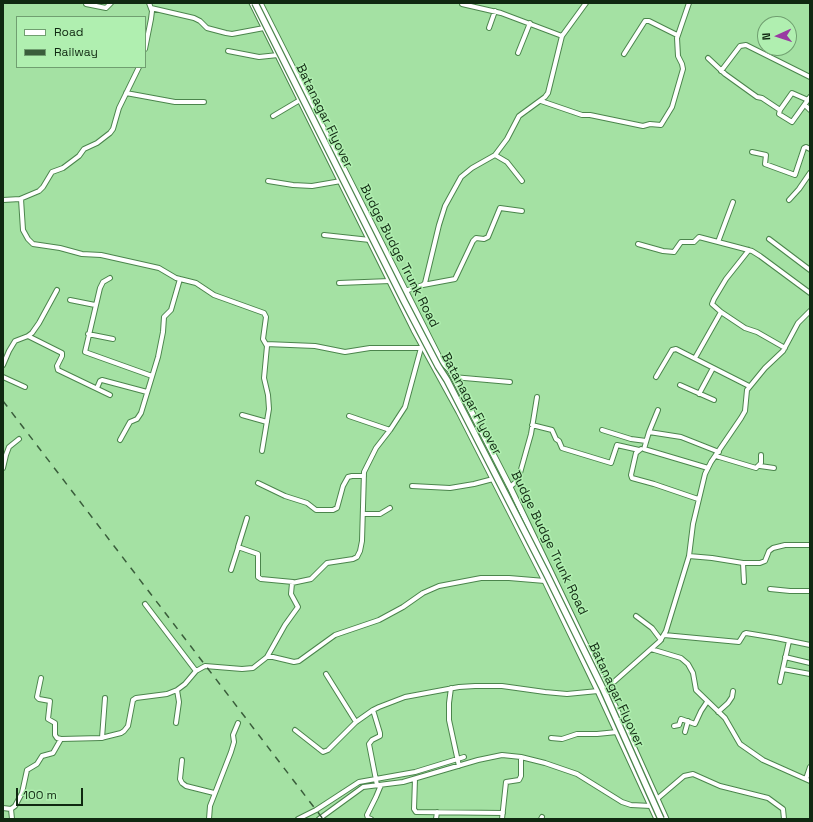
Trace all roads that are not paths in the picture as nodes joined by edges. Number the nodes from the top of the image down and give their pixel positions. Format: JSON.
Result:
{"nodes":[{"id":1,"x":111,"y":3,"type":"edge"},
{"id":2,"x":252,"y":3,"type":"edge"},
{"id":3,"x":255,"y":3,"type":"edge"},
{"id":4,"x":260,"y":3,"type":"edge"},
{"id":5,"x":586,"y":3,"type":"edge"},
{"id":6,"x":689,"y":3,"type":"edge"},
{"id":7,"x":86,"y":4,"type":"dead end"},
{"id":8,"x":462,"y":4,"type":"dead end"},
{"id":9,"x":150,"y":5,"type":"edge"},
{"id":10,"x":495,"y":11,"type":"junction"},
{"id":11,"x":530,"y":23,"type":"junction"},
{"id":12,"x":264,"y":28,"type":"junction"},
{"id":13,"x":489,"y":28,"type":"dead end"},
{"id":14,"x":677,"y":35,"type":"junction"},
{"id":15,"x":562,"y":36,"type":"junction"},
{"id":16,"x":146,"y":45,"type":"edge"},
{"id":17,"x":228,"y":51,"type":"dead end"},
{"id":18,"x":518,"y":53,"type":"dead end"},
{"id":19,"x":624,"y":54,"type":"dead end"},
{"id":20,"x":278,"y":55,"type":"junction"},
{"id":21,"x":708,"y":58,"type":"dead end"},
{"id":22,"x":138,"y":68,"type":"edge"},
{"id":23,"x":721,"y":70,"type":"junction"},
{"id":24,"x":810,"y":77,"type":"edge"},
{"id":25,"x":126,"y":93,"type":"junction"},
{"id":26,"x":809,"y":99,"type":"edge"},
{"id":27,"x":300,"y":100,"type":"junction"},
{"id":28,"x":541,"y":101,"type":"junction"},
{"id":29,"x":204,"y":102,"type":"dead end"},
{"id":30,"x":805,"y":105,"type":"junction"},
{"id":31,"x":780,"y":110,"type":"junction"},
{"id":32,"x":810,"y":110,"type":"edge"},
{"id":33,"x":273,"y":116,"type":"dead end"},
{"id":34,"x":810,"y":149,"type":"edge"},
{"id":35,"x":752,"y":152,"type":"dead end"},
{"id":36,"x":495,"y":155,"type":"junction"},
{"id":37,"x":810,"y":173,"type":"edge"},
{"id":38,"x":268,"y":180,"type":"dead end"},
{"id":39,"x":522,"y":180,"type":"dead end"},
{"id":40,"x":341,"y":181,"type":"junction"},
{"id":41,"x":21,"y":199,"type":"junction"},
{"id":42,"x":3,"y":200,"type":"edge"},
{"id":43,"x":789,"y":200,"type":"dead end"},
{"id":44,"x":733,"y":202,"type":"dead end"},
{"id":45,"x":522,"y":211,"type":"dead end"},
{"id":46,"x":324,"y":236,"type":"dead end"},
{"id":47,"x":769,"y":239,"type":"dead end"},
{"id":48,"x":370,"y":240,"type":"junction"},
{"id":49,"x":718,"y":242,"type":"junction"},
{"id":50,"x":638,"y":244,"type":"dead end"},
{"id":51,"x":749,"y":250,"type":"junction"},
{"id":52,"x":810,"y":270,"type":"edge"},
{"id":53,"x":110,"y":278,"type":"dead end"},
{"id":54,"x":180,"y":279,"type":"junction"},
{"id":55,"x":390,"y":281,"type":"junction"},
{"id":56,"x":339,"y":283,"type":"dead end"},
{"id":57,"x":423,"y":285,"type":"junction"},
{"id":58,"x":57,"y":290,"type":"dead end"},
{"id":59,"x":405,"y":291,"type":"junction"},
{"id":60,"x":810,"y":293,"type":"edge"},
{"id":61,"x":70,"y":300,"type":"dead end"},
{"id":62,"x":95,"y":306,"type":"junction"},
{"id":63,"x":810,"y":311,"type":"edge"},
{"id":64,"x":721,"y":312,"type":"junction"},
{"id":65,"x":88,"y":334,"type":"junction"},
{"id":66,"x":28,"y":336,"type":"junction"},
{"id":67,"x":113,"y":339,"type":"dead end"},
{"id":68,"x":266,"y":344,"type":"junction"},
{"id":69,"x":432,"y":344,"type":"junction"},
{"id":70,"x":422,"y":348,"type":"junction"},
{"id":71,"x":785,"y":348,"type":"junction"},
{"id":72,"x":695,"y":358,"type":"junction"},
{"id":73,"x":3,"y":364,"type":"edge"},
{"id":74,"x":713,"y":368,"type":"junction"},
{"id":75,"x":152,"y":376,"type":"junction"},
{"id":76,"x":3,"y":377,"type":"edge"},
{"id":77,"x":453,"y":377,"type":"junction"},
{"id":78,"x":656,"y":377,"type":"dead end"},
{"id":79,"x":510,"y":382,"type":"dead end"},
{"id":80,"x":680,"y":385,"type":"dead end"},
{"id":81,"x":749,"y":386,"type":"junction"},
{"id":82,"x":24,"y":387,"type":"dead end"},
{"id":83,"x":96,"y":388,"type":"junction"},
{"id":84,"x":147,"y":392,"type":"junction"},
{"id":85,"x":699,"y":394,"type":"junction"},
{"id":86,"x":110,"y":395,"type":"dead end"},
{"id":87,"x":537,"y":397,"type":"dead end"},
{"id":88,"x":714,"y":400,"type":"dead end"},
{"id":89,"x":658,"y":410,"type":"dead end"},
{"id":90,"x":242,"y":415,"type":"dead end"},
{"id":91,"x":349,"y":416,"type":"dead end"},
{"id":92,"x":267,"y":422,"type":"junction"},
{"id":93,"x":532,"y":426,"type":"junction"},
{"id":94,"x":390,"y":430,"type":"junction"},
{"id":95,"x":602,"y":430,"type":"dead end"},
{"id":96,"x":649,"y":432,"type":"junction"},
{"id":97,"x":19,"y":439,"type":"dead end"},
{"id":98,"x":120,"y":440,"type":"dead end"},
{"id":99,"x":646,"y":441,"type":"junction"},
{"id":100,"x":644,"y":448,"type":"junction"},
{"id":101,"x":638,"y":450,"type":"junction"},
{"id":102,"x":262,"y":452,"type":"dead end"},
{"id":103,"x":719,"y":452,"type":"junction"},
{"id":104,"x":761,"y":455,"type":"dead end"},
{"id":105,"x":716,"y":456,"type":"junction"},
{"id":106,"x":760,"y":466,"type":"junction"},
{"id":107,"x":3,"y":468,"type":"edge"},
{"id":108,"x":708,"y":468,"type":"junction"},
{"id":109,"x":774,"y":468,"type":"dead end"},
{"id":110,"x":364,"y":476,"type":"junction"},
{"id":111,"x":493,"y":479,"type":"junction"},
{"id":112,"x":258,"y":483,"type":"dead end"},
{"id":113,"x":412,"y":486,"type":"dead end"},
{"id":114,"x":510,"y":488,"type":"junction"},
{"id":115,"x":698,"y":499,"type":"junction"},
{"id":116,"x":390,"y":508,"type":"dead end"},
{"id":117,"x":363,"y":514,"type":"junction"},
{"id":118,"x":247,"y":518,"type":"dead end"},
{"id":119,"x":810,"y":545,"type":"edge"},
{"id":120,"x":238,"y":548,"type":"junction"},
{"id":121,"x":689,"y":556,"type":"junction"},
{"id":122,"x":743,"y":563,"type":"junction"},
{"id":123,"x":231,"y":570,"type":"dead end"},
{"id":124,"x":545,"y":581,"type":"junction"},
{"id":125,"x":293,"y":582,"type":"junction"},
{"id":126,"x":744,"y":582,"type":"dead end"},
{"id":127,"x":770,"y":589,"type":"dead end"},
{"id":128,"x":810,"y":591,"type":"edge"},
{"id":129,"x":145,"y":604,"type":"dead end"},
{"id":130,"x":636,"y":616,"type":"dead end"},
{"id":131,"x":664,"y":635,"type":"junction"},
{"id":132,"x":661,"y":640,"type":"junction"},
{"id":133,"x":789,"y":641,"type":"junction"},
{"id":134,"x":810,"y":645,"type":"edge"},
{"id":135,"x":651,"y":649,"type":"junction"},
{"id":136,"x":267,"y":657,"type":"junction"},
{"id":137,"x":785,"y":657,"type":"junction"},
{"id":138,"x":810,"y":663,"type":"edge"},
{"id":139,"x":783,"y":668,"type":"junction"},
{"id":140,"x":196,"y":671,"type":"junction"},
{"id":141,"x":326,"y":674,"type":"dead end"},
{"id":142,"x":810,"y":674,"type":"edge"},
{"id":143,"x":41,"y":678,"type":"dead end"},
{"id":144,"x":780,"y":682,"type":"dead end"},
{"id":145,"x":452,"y":688,"type":"junction"},
{"id":146,"x":607,"y":688,"type":"junction"},
{"id":147,"x":177,"y":690,"type":"junction"},
{"id":148,"x":598,"y":691,"type":"junction"},
{"id":149,"x":733,"y":691,"type":"dead end"},
{"id":150,"x":105,"y":698,"type":"dead end"},
{"id":151,"x":707,"y":702,"type":"junction"},
{"id":152,"x":373,"y":710,"type":"junction"},
{"id":153,"x":718,"y":712,"type":"junction"},
{"id":154,"x":688,"y":721,"type":"junction"},
{"id":155,"x":356,"y":722,"type":"junction"},
{"id":156,"x":238,"y":723,"type":"dead end"},
{"id":157,"x":176,"y":724,"type":"dead end"},
{"id":158,"x":674,"y":726,"type":"dead end"},
{"id":159,"x":295,"y":730,"type":"dead end"},
{"id":160,"x":617,"y":732,"type":"junction"},
{"id":161,"x":685,"y":732,"type":"dead end"},
{"id":162,"x":102,"y":738,"type":"junction"},
{"id":163,"x":551,"y":738,"type":"dead end"},
{"id":164,"x":61,"y":739,"type":"junction"},
{"id":165,"x":464,"y":757,"type":"dead end"},
{"id":166,"x":521,"y":757,"type":"junction"},
{"id":167,"x":182,"y":760,"type":"dead end"},
{"id":168,"x":457,"y":760,"type":"junction"},
{"id":169,"x":459,"y":766,"type":"junction"},
{"id":170,"x":810,"y":768,"type":"edge"},
{"id":171,"x":415,"y":779,"type":"junction"},
{"id":172,"x":808,"y":780,"type":"edge"},
{"id":173,"x":378,"y":782,"type":"junction"},
{"id":174,"x":214,"y":793,"type":"junction"},
{"id":175,"x":657,"y":798,"type":"junction"},
{"id":176,"x":649,"y":804,"type":"junction"},
{"id":177,"x":3,"y":808,"type":"edge"},
{"id":178,"x":10,"y":809,"type":"junction"},
{"id":179,"x":437,"y":812,"type":"junction"},
{"id":180,"x":503,"y":813,"type":"junction"},
{"id":181,"x":12,"y":819,"type":"edge"},
{"id":182,"x":209,"y":819,"type":"edge"},
{"id":183,"x":298,"y":819,"type":"edge"},
{"id":184,"x":320,"y":819,"type":"edge"},
{"id":185,"x":371,"y":819,"type":"edge"},
{"id":186,"x":436,"y":819,"type":"edge"},
{"id":187,"x":502,"y":819,"type":"edge"},
{"id":188,"x":657,"y":819,"type":"edge"},
{"id":189,"x":661,"y":819,"type":"edge"},
{"id":190,"x":666,"y":819,"type":"edge"},
{"id":191,"x":784,"y":819,"type":"edge"}],
"edges":[{"from":1,"to":7,"type":"street"},
{"from":2,"to":12,"type":"street","name":"Budge Budge Trunk Road"},
{"from":3,"to":189,"type":"main road","name":"Batanagar Flyover","bridge":true},
{"from":4,"to":59,"type":"street","name":"Budge Budge Trunk Road"},
{"from":5,"to":15,"type":"street"},
{"from":6,"to":14,"type":"street"},
{"from":8,"to":10,"type":"street"},
{"from":9,"to":12,"type":"street"},
{"from":9,"to":16,"type":"street"},
{"from":10,"to":11,"type":"street"},
{"from":10,"to":13,"type":"street"},
{"from":11,"to":15,"type":"street"},
{"from":11,"to":18,"type":"street"},
{"from":12,"to":20,"type":"street","name":"Budge Budge Trunk Road"},
{"from":14,"to":19,"type":"street"},
{"from":14,"to":28,"type":"street"},
{"from":15,"to":28,"type":"street"},
{"from":17,"to":20,"type":"street"},
{"from":20,"to":27,"type":"street","name":"Budge Budge Trunk Road"},
{"from":21,"to":23,"type":"street"},
{"from":22,"to":25,"type":"street"},
{"from":23,"to":24,"type":"street"},
{"from":23,"to":31,"type":"street"},
{"from":25,"to":29,"type":"street"},
{"from":25,"to":41,"type":"street"},
{"from":26,"to":30,"type":"street"},
{"from":26,"to":31,"type":"street"},
{"from":27,"to":33,"type":"street"},
{"from":27,"to":40,"type":"street","name":"Budge Budge Trunk Road"},
{"from":28,"to":36,"type":"street"},
{"from":30,"to":31,"type":"street"},
{"from":30,"to":32,"type":"street"},
{"from":34,"to":35,"type":"street"},
{"from":36,"to":39,"type":"street"},
{"from":36,"to":57,"type":"street"},
{"from":37,"to":43,"type":"street"},
{"from":38,"to":40,"type":"street"},
{"from":40,"to":48,"type":"street","name":"Budge Budge Trunk Road"},
{"from":41,"to":42,"type":"street"},
{"from":41,"to":54,"type":"street"},
{"from":44,"to":49,"type":"street"},
{"from":45,"to":57,"type":"street"},
{"from":46,"to":48,"type":"street"},
{"from":47,"to":52,"type":"street"},
{"from":48,"to":55,"type":"street","name":"Budge Budge Trunk Road"},
{"from":49,"to":50,"type":"street"},
{"from":49,"to":51,"type":"street"},
{"from":51,"to":60,"type":"street"},
{"from":51,"to":64,"type":"street"},
{"from":53,"to":62,"type":"street"},
{"from":54,"to":68,"type":"street"},
{"from":54,"to":75,"type":"street"},
{"from":55,"to":56,"type":"street"},
{"from":55,"to":70,"type":"street","name":"Budge Budge Trunk Road"},
{"from":57,"to":59,"type":"street"},
{"from":58,"to":66,"type":"street"},
{"from":59,"to":69,"type":"street","name":"Budge Budge Trunk Road"},
{"from":61,"to":62,"type":"street"},
{"from":62,"to":65,"type":"street"},
{"from":63,"to":71,"type":"street"},
{"from":64,"to":71,"type":"street"},
{"from":64,"to":72,"type":"street"},
{"from":65,"to":67,"type":"street"},
{"from":65,"to":75,"type":"street"},
{"from":66,"to":73,"type":"street"},
{"from":66,"to":83,"type":"street"},
{"from":68,"to":70,"type":"street"},
{"from":68,"to":92,"type":"street"},
{"from":69,"to":70,"type":"street"},
{"from":69,"to":77,"type":"street","name":"Budge Budge Trunk Road"},
{"from":70,"to":94,"type":"street"},
{"from":70,"to":111,"type":"street","name":"Budge Budge Trunk Road"},
{"from":71,"to":81,"type":"street"},
{"from":72,"to":74,"type":"street"},
{"from":72,"to":78,"type":"street"},
{"from":74,"to":81,"type":"street"},
{"from":74,"to":85,"type":"street"},
{"from":75,"to":84,"type":"street"},
{"from":76,"to":82,"type":"street"},
{"from":77,"to":79,"type":"street"},
{"from":77,"to":114,"type":"street","name":"Budge Budge Trunk Road"},
{"from":80,"to":85,"type":"street"},
{"from":81,"to":103,"type":"street"},
{"from":83,"to":84,"type":"street"},
{"from":83,"to":86,"type":"street"},
{"from":84,"to":98,"type":"street"},
{"from":85,"to":88,"type":"street"},
{"from":87,"to":93,"type":"street"},
{"from":89,"to":96,"type":"street"},
{"from":90,"to":92,"type":"street"},
{"from":91,"to":94,"type":"street"},
{"from":92,"to":102,"type":"street"},
{"from":93,"to":101,"type":"street"},
{"from":93,"to":114,"type":"street"},
{"from":94,"to":110,"type":"street"},
{"from":95,"to":99,"type":"street"},
{"from":96,"to":99,"type":"street"},
{"from":96,"to":103,"type":"street"},
{"from":97,"to":107,"type":"street"},
{"from":99,"to":100,"type":"street"},
{"from":100,"to":101,"type":"street"},
{"from":100,"to":108,"type":"street"},
{"from":101,"to":115,"type":"street"},
{"from":103,"to":105,"type":"street"},
{"from":104,"to":106,"type":"street"},
{"from":105,"to":106,"type":"street"},
{"from":105,"to":108,"type":"street"},
{"from":106,"to":109,"type":"street"},
{"from":108,"to":115,"type":"street"},
{"from":110,"to":112,"type":"street"},
{"from":110,"to":117,"type":"street"},
{"from":111,"to":113,"type":"street"},
{"from":111,"to":124,"type":"street","name":"Budge Budge Trunk Road"},
{"from":114,"to":146,"type":"street","name":"Budge Budge Trunk Road"},
{"from":115,"to":121,"type":"street"},
{"from":116,"to":117,"type":"street"},
{"from":117,"to":125,"type":"street"},
{"from":118,"to":120,"type":"street"},
{"from":119,"to":122,"type":"street"},
{"from":120,"to":123,"type":"street"},
{"from":120,"to":125,"type":"street"},
{"from":121,"to":122,"type":"street"},
{"from":121,"to":131,"type":"street"},
{"from":122,"to":126,"type":"street"},
{"from":124,"to":136,"type":"street"},
{"from":124,"to":148,"type":"street","name":"Budge Budge Trunk Road"},
{"from":125,"to":136,"type":"street"},
{"from":127,"to":128,"type":"street"},
{"from":129,"to":140,"type":"street"},
{"from":130,"to":132,"type":"street"},
{"from":131,"to":132,"type":"street"},
{"from":131,"to":133,"type":"street"},
{"from":132,"to":135,"type":"street"},
{"from":133,"to":134,"type":"street"},
{"from":133,"to":137,"type":"street"},
{"from":135,"to":146,"type":"street"},
{"from":135,"to":151,"type":"street"},
{"from":136,"to":140,"type":"street"},
{"from":137,"to":138,"type":"street"},
{"from":137,"to":139,"type":"street"},
{"from":139,"to":142,"type":"street"},
{"from":139,"to":144,"type":"street"},
{"from":140,"to":147,"type":"street"},
{"from":141,"to":155,"type":"street"},
{"from":143,"to":164,"type":"street"},
{"from":145,"to":148,"type":"street"},
{"from":145,"to":152,"type":"street"},
{"from":145,"to":168,"type":"street"},
{"from":146,"to":148,"type":"street"},
{"from":146,"to":175,"type":"street","name":"Budge Budge Trunk Road"},
{"from":147,"to":157,"type":"street"},
{"from":147,"to":162,"type":"street"},
{"from":148,"to":160,"type":"street","name":"Budge Budge Trunk Road"},
{"from":149,"to":153,"type":"street"},
{"from":150,"to":162,"type":"street"},
{"from":151,"to":153,"type":"street"},
{"from":151,"to":154,"type":"street"},
{"from":152,"to":155,"type":"street"},
{"from":152,"to":173,"type":"street"},
{"from":153,"to":172,"type":"street"},
{"from":154,"to":158,"type":"street"},
{"from":154,"to":161,"type":"street"},
{"from":155,"to":159,"type":"street"},
{"from":156,"to":174,"type":"street"},
{"from":160,"to":163,"type":"street"},
{"from":160,"to":176,"type":"street","name":"Budge Budge Trunk Road"},
{"from":162,"to":164,"type":"street"},
{"from":164,"to":178,"type":"street"},
{"from":165,"to":168,"type":"street"},
{"from":166,"to":169,"type":"street"},
{"from":166,"to":176,"type":"street"},
{"from":166,"to":180,"type":"street"},
{"from":167,"to":174,"type":"street"},
{"from":168,"to":169,"type":"street"},
{"from":168,"to":173,"type":"street"},
{"from":169,"to":171,"type":"street"},
{"from":170,"to":172,"type":"street"},
{"from":171,"to":173,"type":"street"},
{"from":171,"to":179,"type":"street"},
{"from":173,"to":183,"type":"street"},
{"from":173,"to":184,"type":"street"},
{"from":173,"to":185,"type":"street"},
{"from":174,"to":182,"type":"street"},
{"from":175,"to":190,"type":"street","name":"Budge Budge Trunk Road"},
{"from":175,"to":191,"type":"street"},
{"from":176,"to":188,"type":"street","name":"Budge Budge Trunk Road"},
{"from":177,"to":178,"type":"street"},
{"from":178,"to":181,"type":"street"},
{"from":179,"to":180,"type":"street"},
{"from":179,"to":186,"type":"street"},
{"from":180,"to":187,"type":"street"}]}
